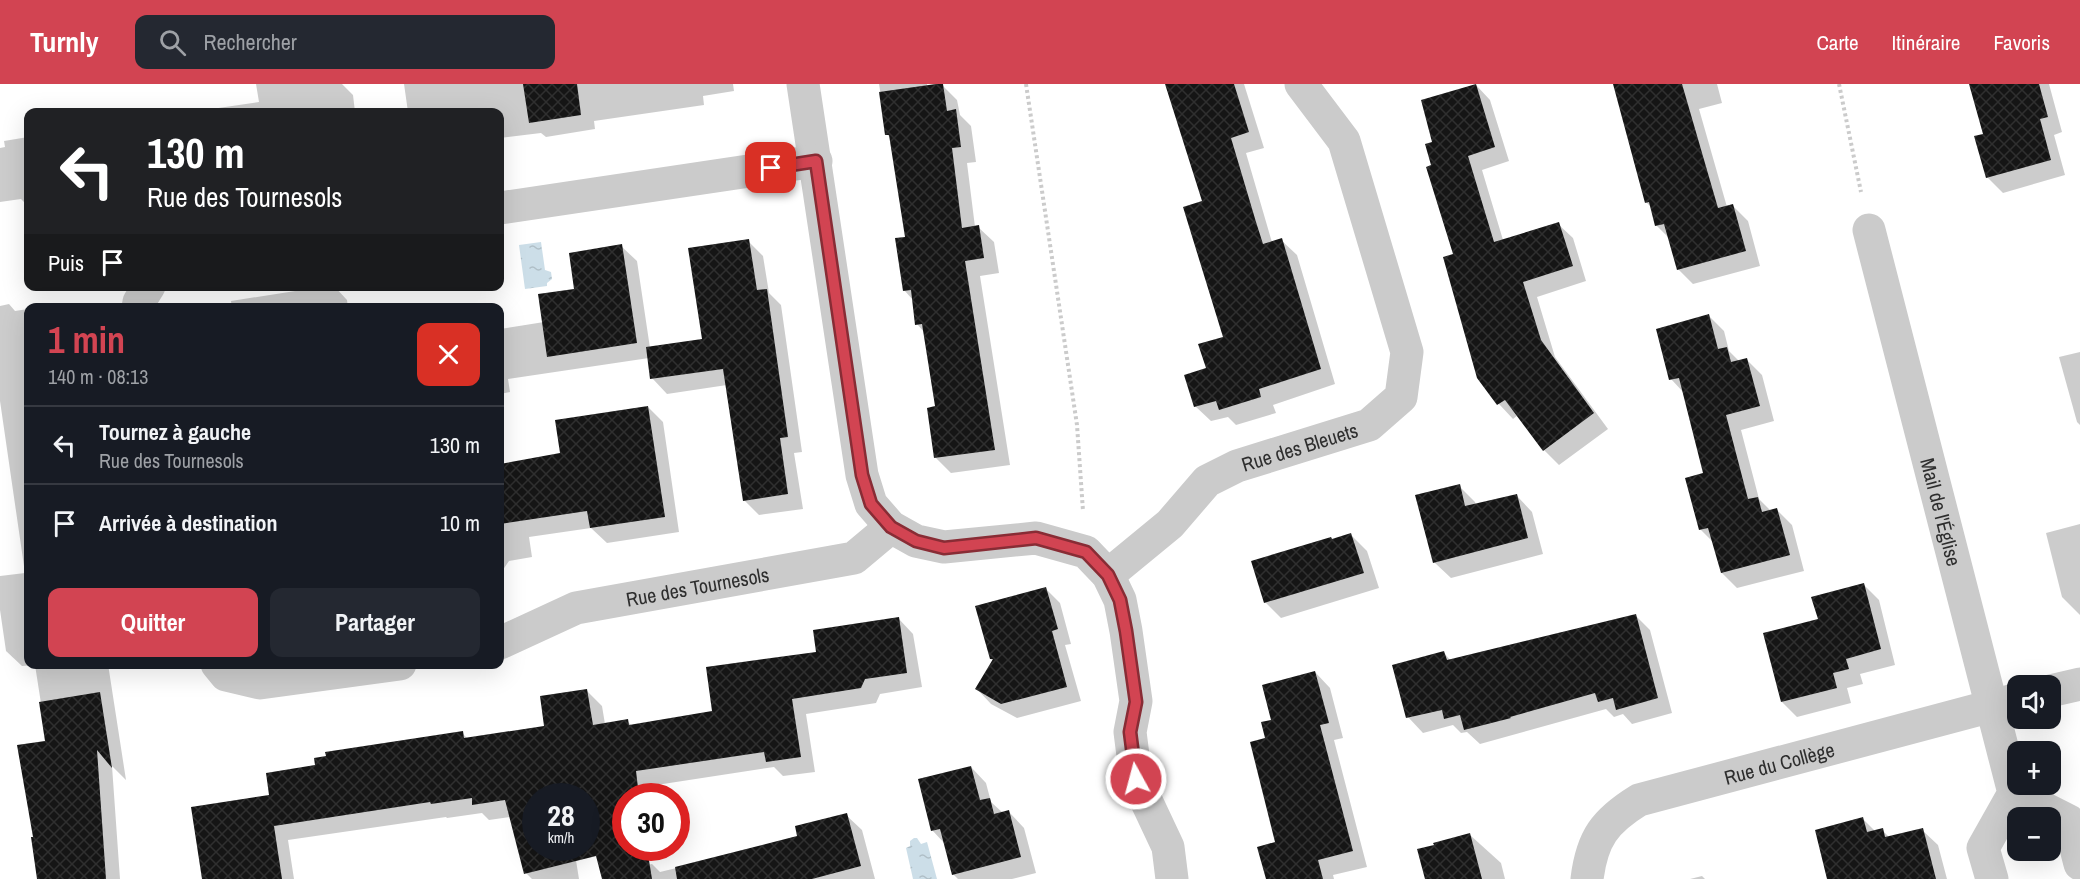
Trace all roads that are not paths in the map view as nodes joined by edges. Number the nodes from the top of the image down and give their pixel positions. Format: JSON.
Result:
{"nodes":[{"id":1,"x":803,"y":84,"type":"edge"},
{"id":2,"x":1301,"y":84,"type":"edge"},
{"id":3,"x":816,"y":161,"type":"junction"},
{"id":4,"x":504,"y":207,"type":"edge"},
{"id":5,"x":1869,"y":230,"type":"road end"},
{"id":6,"x":891,"y":527,"type":"junction"},
{"id":7,"x":1097,"y":564,"type":"junction"},
{"id":8,"x":504,"y":641,"type":"edge"},
{"id":9,"x":221,"y":669,"type":"edge"},
{"id":10,"x":363,"y":669,"type":"edge"},
{"id":11,"x":2080,"y":684,"type":"edge"},
{"id":12,"x":2061,"y":688,"type":"edge"},
{"id":13,"x":2004,"y":702,"type":"edge"},
{"id":14,"x":2008,"y":741,"type":"edge"},
{"id":15,"x":2013,"y":795,"type":"edge"},
{"id":16,"x":2018,"y":795,"type":"edge"},
{"id":17,"x":2080,"y":864,"type":"edge"},
{"id":18,"x":1172,"y":879,"type":"edge"},
{"id":19,"x":1587,"y":879,"type":"edge"},
{"id":20,"x":1992,"y":879,"type":"edge"}],
"edges":[{"from":1,"to":3,"type":"street"},
{"from":2,"to":7,"type":"street","name":"Rue des Bleuets"},
{"from":3,"to":4,"type":"street"},
{"from":3,"to":6,"type":"street"},
{"from":5,"to":13,"type":"street","name":"Mail de l'Église"},
{"from":6,"to":7,"type":"street"},
{"from":6,"to":8,"type":"street","name":"Rue des Tournesols"},
{"from":7,"to":18,"type":"street"},
{"from":9,"to":10,"type":"street"},
{"from":11,"to":12,"type":"street"},
{"from":13,"to":14,"type":"street","name":"Mail de l'Église"},
{"from":13,"to":19,"type":"street","name":"Rue du Collège"},
{"from":15,"to":20,"type":"street"},
{"from":16,"to":17,"type":"street"}]}
